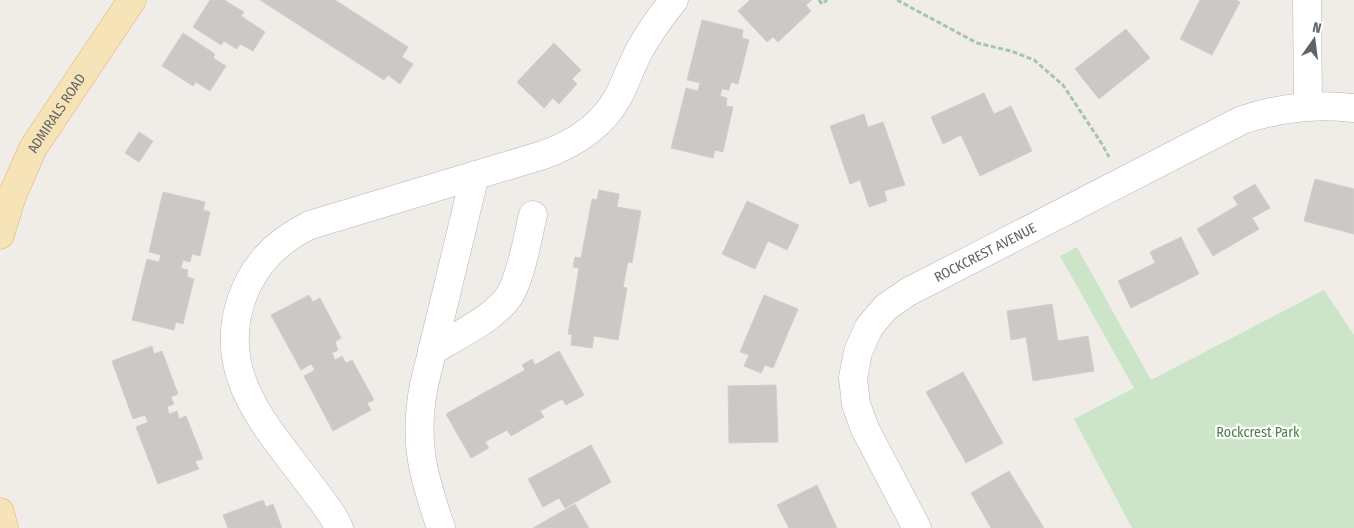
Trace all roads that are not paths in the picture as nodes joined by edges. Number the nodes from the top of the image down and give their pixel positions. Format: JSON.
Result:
{"nodes":[{"id":1,"x":132,"y":0,"type":"edge"},
{"id":2,"x":674,"y":0,"type":"edge"},
{"id":3,"x":1307,"y":0,"type":"edge"},
{"id":4,"x":1308,"y":106,"type":"junction"},
{"id":5,"x":1354,"y":108,"type":"edge"},
{"id":6,"x":474,"y":175,"type":"junction"},
{"id":7,"x":433,"y":188,"type":"junction"},
{"id":8,"x":532,"y":215,"type":"dead end"},
{"id":9,"x":464,"y":218,"type":"junction"},
{"id":10,"x":0,"y":235,"type":"edge"},
{"id":11,"x":432,"y":351,"type":"junction"},
{"id":12,"x":0,"y":512,"type":"edge"},
{"id":13,"x":439,"y":520,"type":"edge"},
{"id":14,"x":4,"y":528,"type":"edge"},
{"id":15,"x":339,"y":528,"type":"edge"},
{"id":16,"x":917,"y":528,"type":"edge"}],
"edges":[{"from":1,"to":10,"type":"main road","name":"ADMIRALS ROAD"},
{"from":2,"to":6,"type":"street"},
{"from":3,"to":4,"type":"street"},
{"from":4,"to":5,"type":"street","name":"ROCKCREST AVENUE"},
{"from":4,"to":16,"type":"street","name":"ROCKCREST AVENUE"},
{"from":6,"to":7,"type":"street"},
{"from":6,"to":9,"type":"street"},
{"from":7,"to":9,"type":"street"},
{"from":7,"to":15,"type":"street"},
{"from":8,"to":11,"type":"street"},
{"from":9,"to":11,"type":"street"},
{"from":11,"to":13,"type":"street"},
{"from":12,"to":14,"type":"main road"}]}
